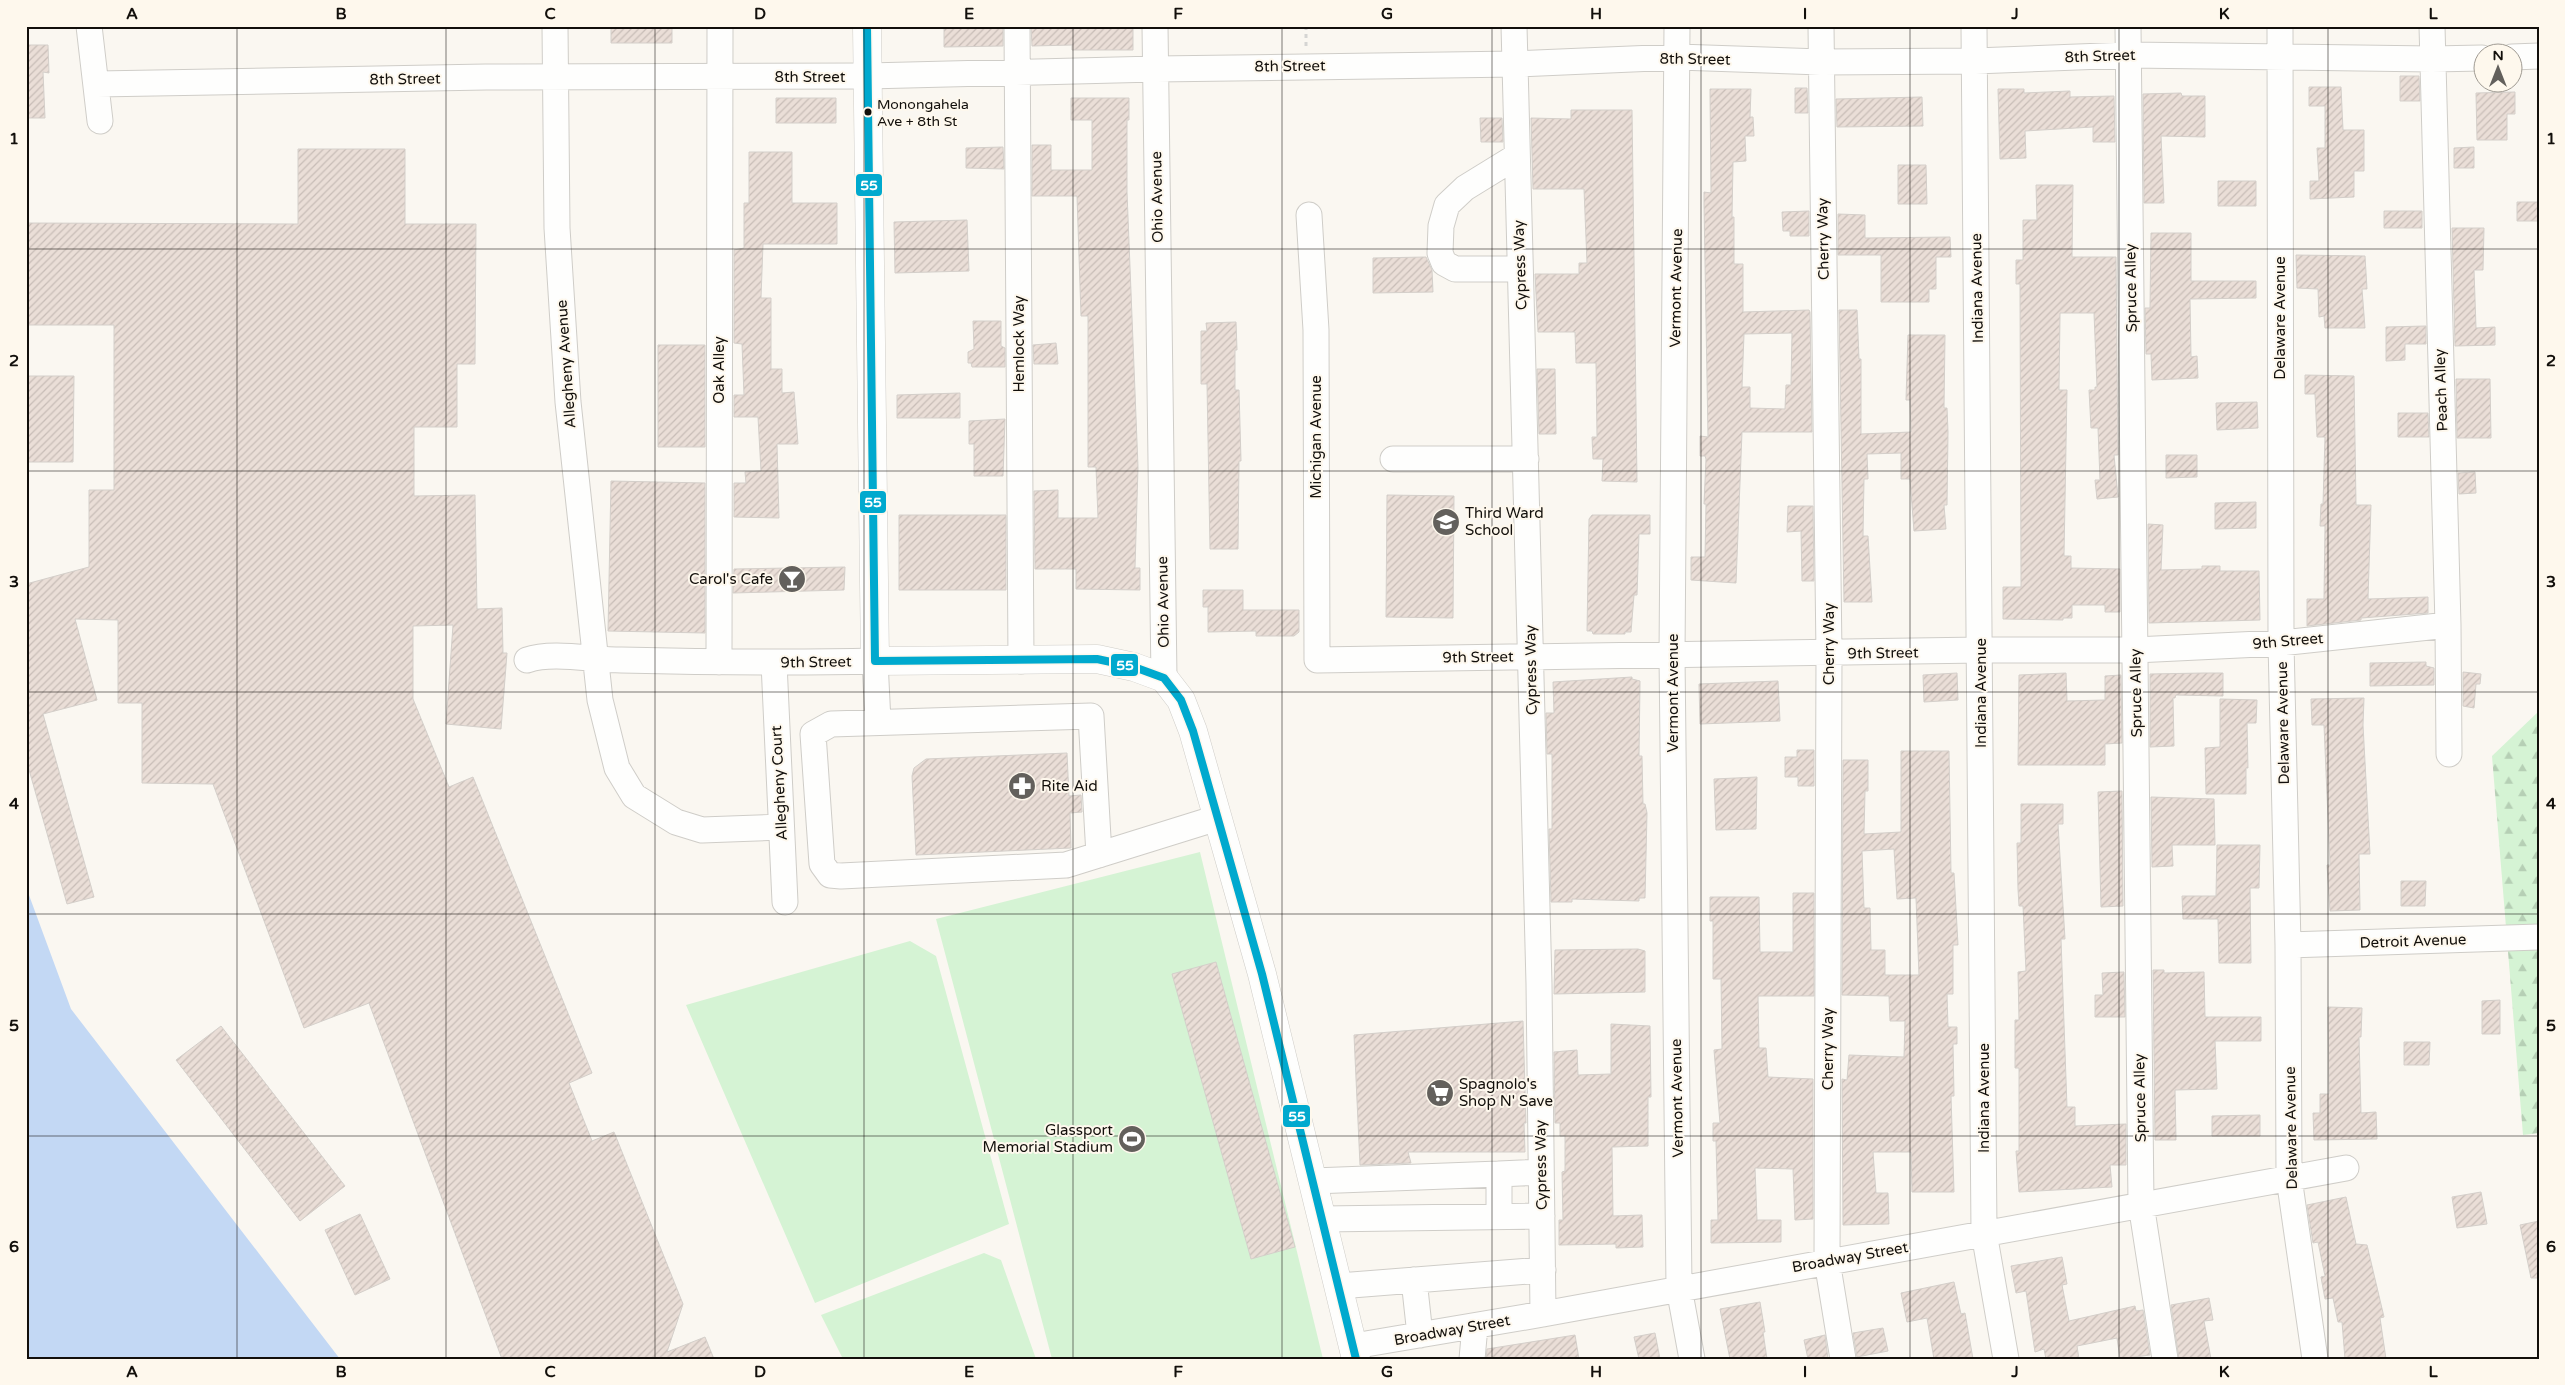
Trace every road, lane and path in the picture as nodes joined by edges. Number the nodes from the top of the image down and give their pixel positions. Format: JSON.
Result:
{"nodes":[{"id":1,"x":89,"y":26,"type":"edge"},
{"id":2,"x":555,"y":26,"type":"edge"},
{"id":3,"x":720,"y":26,"type":"edge"},
{"id":4,"x":867,"y":26,"type":"edge"},
{"id":5,"x":1017,"y":26,"type":"edge"},
{"id":6,"x":1155,"y":26,"type":"edge"},
{"id":7,"x":1514,"y":26,"type":"edge"},
{"id":8,"x":1677,"y":26,"type":"edge"},
{"id":9,"x":1821,"y":26,"type":"edge"},
{"id":10,"x":1974,"y":26,"type":"edge"},
{"id":11,"x":2128,"y":26,"type":"edge"},
{"id":12,"x":2280,"y":26,"type":"edge"},
{"id":13,"x":2432,"y":26,"type":"edge"},
{"id":14,"x":2129,"y":55,"type":"junction"},
{"id":15,"x":2280,"y":56,"type":"junction"},
{"id":16,"x":2539,"y":56,"type":"edge"},
{"id":17,"x":1678,"y":57,"type":"junction"},
{"id":18,"x":2522,"y":57,"type":"edge"},
{"id":19,"x":2472,"y":58,"type":"edge"},
{"id":20,"x":2432,"y":59,"type":"junction"},
{"id":21,"x":1974,"y":61,"type":"junction"},
{"id":22,"x":1821,"y":62,"type":"junction"},
{"id":23,"x":1515,"y":64,"type":"junction"},
{"id":24,"x":1156,"y":68,"type":"junction"},
{"id":25,"x":1017,"y":74,"type":"junction"},
{"id":26,"x":868,"y":76,"type":"junction"},
{"id":27,"x":556,"y":78,"type":"junction"},
{"id":28,"x":720,"y":78,"type":"junction"},
{"id":29,"x":97,"y":84,"type":"junction"},
{"id":30,"x":100,"y":121,"type":"dead end"},
{"id":31,"x":1517,"y":156,"type":"junction"},
{"id":32,"x":1309,"y":215,"type":"dead end"},
{"id":33,"x":1520,"y":269,"type":"junction"},
{"id":34,"x":1393,"y":458,"type":"dead end"},
{"id":35,"x":1526,"y":459,"type":"junction"},
{"id":36,"x":2448,"y":625,"type":"junction"},
{"id":37,"x":2281,"y":643,"type":"junction"},
{"id":38,"x":1981,"y":650,"type":"junction"},
{"id":39,"x":2135,"y":650,"type":"junction"},
{"id":40,"x":1829,"y":654,"type":"junction"},
{"id":41,"x":1672,"y":655,"type":"junction"},
{"id":42,"x":1531,"y":656,"type":"junction"},
{"id":43,"x":527,"y":660,"type":"dead end"},
{"id":44,"x":595,"y":660,"type":"junction"},
{"id":45,"x":1317,"y":660,"type":"joint"},
{"id":46,"x":875,"y":661,"type":"junction"},
{"id":47,"x":1021,"y":661,"type":"junction"},
{"id":48,"x":719,"y":662,"type":"junction"},
{"id":49,"x":774,"y":663,"type":"junction"},
{"id":50,"x":1164,"y":678,"type":"junction"},
{"id":51,"x":878,"y":722,"type":"junction"},
{"id":52,"x":2449,"y":754,"type":"dead end"},
{"id":53,"x":1218,"y":818,"type":"junction"},
{"id":54,"x":781,"y":827,"type":"junction"},
{"id":55,"x":1099,"y":855,"type":"junction"},
{"id":56,"x":785,"y":902,"type":"dead end"},
{"id":57,"x":2539,"y":937,"type":"edge"},
{"id":58,"x":2288,"y":945,"type":"junction"},
{"id":59,"x":2346,"y":1168,"type":"dead end"},
{"id":60,"x":1542,"y":1172,"type":"junction"},
{"id":61,"x":1499,"y":1174,"type":"junction"},
{"id":62,"x":2290,"y":1178,"type":"junction"},
{"id":63,"x":1313,"y":1181,"type":"junction"},
{"id":64,"x":2141,"y":1204,"type":"junction"},
{"id":65,"x":1499,"y":1216,"type":"junction"},
{"id":66,"x":1542,"y":1216,"type":"junction"},
{"id":67,"x":1323,"y":1219,"type":"junction"},
{"id":68,"x":1984,"y":1233,"type":"junction"},
{"id":69,"x":1827,"y":1261,"type":"junction"},
{"id":70,"x":1543,"y":1270,"type":"junction"},
{"id":71,"x":1414,"y":1280,"type":"junction"},
{"id":72,"x":1339,"y":1286,"type":"junction"},
{"id":73,"x":1679,"y":1288,"type":"junction"},
{"id":74,"x":1543,"y":1314,"type":"junction"},
{"id":75,"x":1475,"y":1326,"type":"junction"},
{"id":76,"x":1420,"y":1335,"type":"junction"},
{"id":77,"x":1355,"y":1352,"type":"edge"},
{"id":78,"x":1472,"y":1359,"type":"edge"},
{"id":79,"x":1692,"y":1359,"type":"edge"},
{"id":80,"x":1843,"y":1359,"type":"edge"},
{"id":81,"x":2006,"y":1359,"type":"edge"},
{"id":82,"x":2165,"y":1359,"type":"edge"},
{"id":83,"x":2315,"y":1359,"type":"edge"}],
"edges":[{"from":1,"to":29,"type":"street"},
{"from":2,"to":27,"type":"street","name":"Allegheny Avenue"},
{"from":3,"to":28,"type":"street","name":"Oak Alley"},
{"from":4,"to":26,"type":"main road"},
{"from":5,"to":25,"type":"street","name":"Hemlock Way"},
{"from":6,"to":24,"type":"street","name":"Ohio Avenue"},
{"from":7,"to":23,"type":"street","name":"Cypress Way"},
{"from":8,"to":17,"type":"street","name":"Vermont Avenue"},
{"from":9,"to":22,"type":"street","name":"Cherry Way"},
{"from":10,"to":21,"type":"street","name":"Indiana Avenue"},
{"from":11,"to":14,"type":"street","name":"Spruce Alley"},
{"from":12,"to":15,"type":"street","name":"Delaware Avenue"},
{"from":13,"to":20,"type":"street","name":"Peach Alley"},
{"from":14,"to":15,"type":"street","name":"8th Street"},
{"from":14,"to":21,"type":"street","name":"8th Street"},
{"from":14,"to":39,"type":"street","name":"Spruce Alley"},
{"from":15,"to":20,"type":"street","name":"8th Street"},
{"from":15,"to":37,"type":"street","name":"Delaware Avenue"},
{"from":16,"to":18,"type":"street"},
{"from":17,"to":22,"type":"street","name":"8th Street"},
{"from":17,"to":23,"type":"street","name":"8th Street"},
{"from":17,"to":41,"type":"street","name":"Vermont Avenue"},
{"from":19,"to":20,"type":"street","name":"8th Street"},
{"from":20,"to":36,"type":"street","name":"Peach Alley"},
{"from":21,"to":22,"type":"street","name":"8th Street"},
{"from":21,"to":38,"type":"street","name":"Indiana Avenue"},
{"from":22,"to":40,"type":"street","name":"Cherry Way"},
{"from":23,"to":24,"type":"street","name":"8th Street"},
{"from":23,"to":31,"type":"street","name":"Cypress Way"},
{"from":24,"to":25,"type":"street","name":"8th Street"},
{"from":24,"to":50,"type":"street","name":"Ohio Avenue"},
{"from":25,"to":26,"type":"street","name":"8th Street"},
{"from":25,"to":47,"type":"street","name":"Hemlock Way"},
{"from":26,"to":28,"type":"street","name":"8th Street"},
{"from":26,"to":46,"type":"main road"},
{"from":27,"to":28,"type":"street","name":"8th Street"},
{"from":27,"to":29,"type":"street","name":"8th Street"},
{"from":27,"to":44,"type":"street","name":"Allegheny Avenue"},
{"from":28,"to":48,"type":"street","name":"Oak Alley"},
{"from":29,"to":30,"type":"street"},
{"from":31,"to":33,"type":"street","name":"Cypress Way"},
{"from":31,"to":33,"type":"street"},
{"from":32,"to":45,"type":"street","name":"Michigan Avenue"},
{"from":33,"to":35,"type":"street","name":"Cypress Way"},
{"from":34,"to":35,"type":"street"},
{"from":35,"to":42,"type":"street","name":"Cypress Way"},
{"from":36,"to":37,"type":"street","name":"9th Street"},
{"from":36,"to":52,"type":"street","name":"Peach Alley"},
{"from":37,"to":39,"type":"street","name":"9th Street"},
{"from":37,"to":58,"type":"street","name":"Delaware Avenue"},
{"from":38,"to":39,"type":"street","name":"9th Street"},
{"from":38,"to":40,"type":"street","name":"9th Street"},
{"from":38,"to":68,"type":"street","name":"Indiana Avenue"},
{"from":39,"to":64,"type":"street","name":"Spruce Alley"},
{"from":40,"to":41,"type":"street","name":"9th Street"},
{"from":40,"to":69,"type":"street","name":"Cherry Way"},
{"from":41,"to":42,"type":"street","name":"9th Street"},
{"from":41,"to":73,"type":"street","name":"Vermont Avenue"},
{"from":42,"to":45,"type":"street","name":"9th Street"},
{"from":42,"to":60,"type":"street","name":"Cypress Way"},
{"from":43,"to":44,"type":"street","name":"9th Street"},
{"from":44,"to":48,"type":"street","name":"9th Street"},
{"from":44,"to":54,"type":"street","name":"Allegheny Avenue"},
{"from":46,"to":47,"type":"main road","name":"9th Street"},
{"from":46,"to":49,"type":"street","name":"9th Street"},
{"from":46,"to":51,"type":"street"},
{"from":47,"to":50,"type":"main road","name":"9th Street"},
{"from":48,"to":49,"type":"street","name":"9th Street"},
{"from":49,"to":54,"type":"street","name":"Allegheny Court"},
{"from":50,"to":53,"type":"main road"},
{"from":51,"to":55,"type":"street"},
{"from":51,"to":55,"type":"street"},
{"from":53,"to":55,"type":"street"},
{"from":53,"to":63,"type":"main road"},
{"from":54,"to":56,"type":"street","name":"Allegheny Court"},
{"from":57,"to":58,"type":"street","name":"Detroit Avenue"},
{"from":58,"to":62,"type":"street","name":"Delaware Avenue"},
{"from":59,"to":62,"type":"street","name":"Broadway Street"},
{"from":60,"to":61,"type":"street"},
{"from":60,"to":66,"type":"street","name":"Cypress Way"},
{"from":61,"to":63,"type":"street"},
{"from":61,"to":65,"type":"street"},
{"from":62,"to":64,"type":"street","name":"Broadway Street"},
{"from":62,"to":83,"type":"street","name":"Delaware Avenue"},
{"from":63,"to":67,"type":"main road"},
{"from":64,"to":68,"type":"street","name":"Broadway Street"},
{"from":64,"to":82,"type":"street","name":"Spruce Alley"},
{"from":65,"to":66,"type":"street"},
{"from":65,"to":67,"type":"street"},
{"from":66,"to":70,"type":"street","name":"Cypress Way"},
{"from":67,"to":72,"type":"main road"},
{"from":68,"to":69,"type":"street","name":"Broadway Street"},
{"from":68,"to":81,"type":"street","name":"Indiana Avenue"},
{"from":69,"to":73,"type":"street","name":"Broadway Street"},
{"from":69,"to":80,"type":"street","name":"Cherry Way"},
{"from":70,"to":71,"type":"street"},
{"from":70,"to":74,"type":"street","name":"Cypress Way"},
{"from":71,"to":72,"type":"street"},
{"from":71,"to":76,"type":"street"},
{"from":72,"to":77,"type":"main road"},
{"from":73,"to":74,"type":"street","name":"Broadway Street"},
{"from":73,"to":79,"type":"street","name":"Vermont Avenue"},
{"from":74,"to":75,"type":"street","name":"Broadway Street"},
{"from":75,"to":76,"type":"street","name":"Broadway Street"},
{"from":75,"to":78,"type":"street"},
{"from":76,"to":77,"type":"street","name":"Broadway Street"}]}
